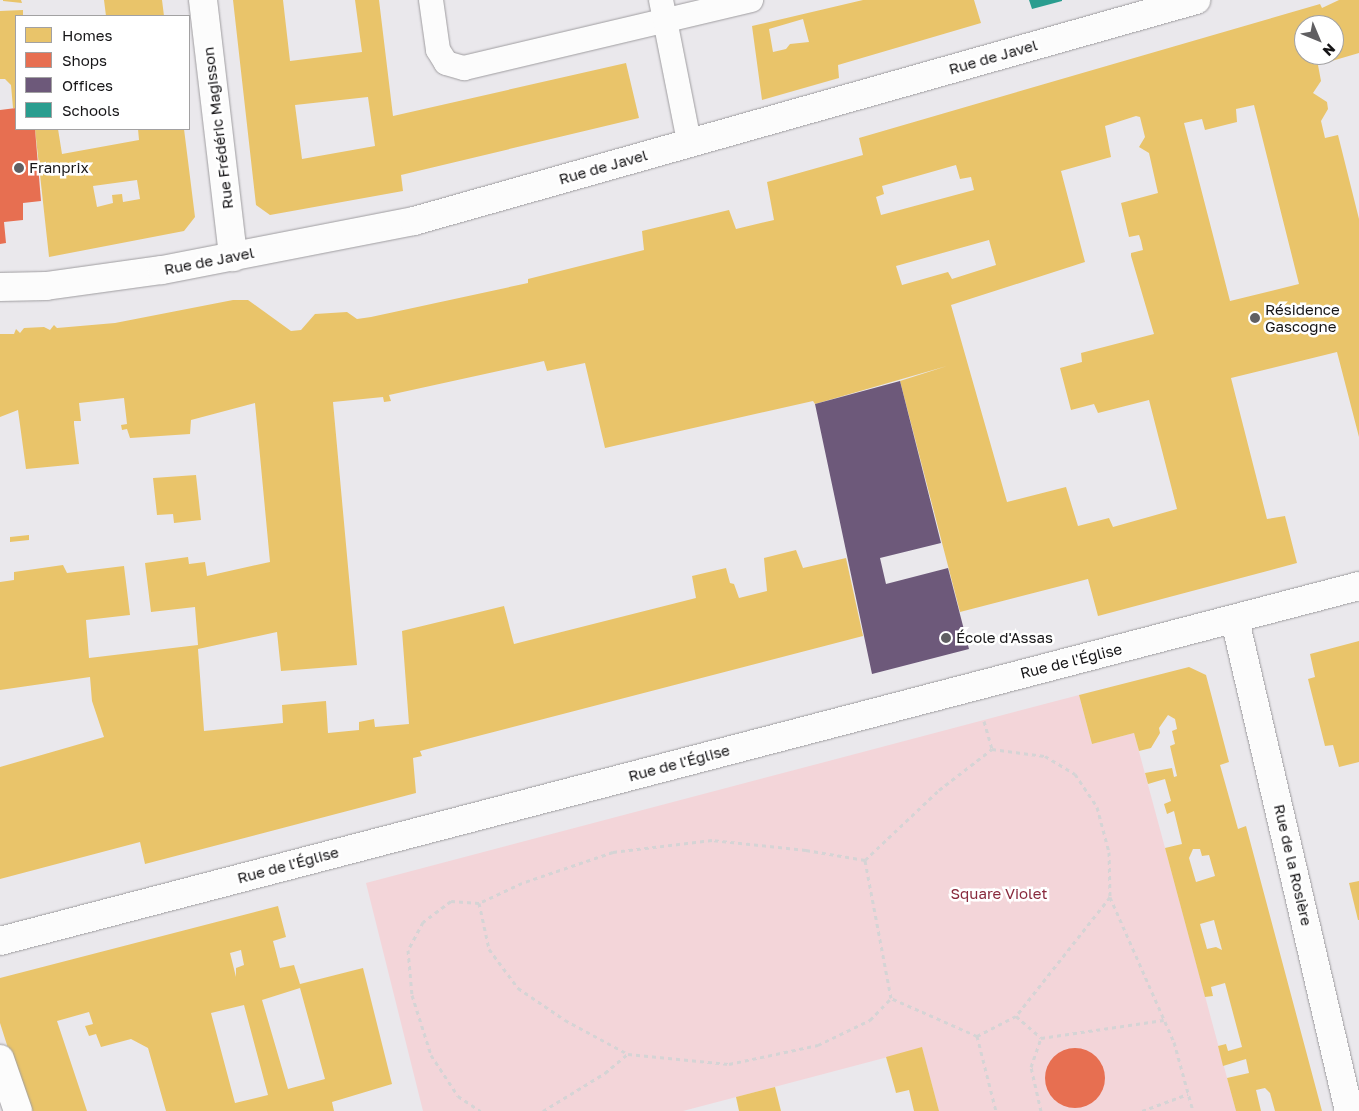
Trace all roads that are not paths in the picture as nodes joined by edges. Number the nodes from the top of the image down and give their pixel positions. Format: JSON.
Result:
{"nodes":[{"id":1,"x":203,"y":0,"type":"edge"},
{"id":2,"x":431,"y":0,"type":"edge"},
{"id":3,"x":750,"y":0,"type":"edge"},
{"id":4,"x":1196,"y":0,"type":"edge"},
{"id":5,"x":663,"y":11,"type":"edge"},
{"id":6,"x":689,"y":142,"type":"junction"},
{"id":7,"x":233,"y":256,"type":"junction"},
{"id":8,"x":0,"y":287,"type":"edge"},
{"id":9,"x":1359,"y":586,"type":"edge"},
{"id":10,"x":1235,"y":620,"type":"junction"},
{"id":11,"x":0,"y":941,"type":"edge"},
{"id":12,"x":0,"y":1059,"type":"edge"},
{"id":13,"x":18,"y":1111,"type":"edge"},
{"id":14,"x":1349,"y":1111,"type":"edge"}],
"edges":[{"from":1,"to":7,"type":"street","name":"Rue Frédéric Magisson"},
{"from":2,"to":5,"type":"lane"},
{"from":3,"to":5,"type":"lane"},
{"from":4,"to":6,"type":"street","name":"Rue de Javel"},
{"from":5,"to":6,"type":"lane"},
{"from":6,"to":7,"type":"street","name":"Rue de Javel"},
{"from":7,"to":8,"type":"street","name":"Rue de Javel"},
{"from":9,"to":10,"type":"street","name":"Rue de l'Église"},
{"from":10,"to":11,"type":"street","name":"Rue de l'Église"},
{"from":10,"to":14,"type":"street","name":"Rue de la Rosière"},
{"from":12,"to":13,"type":"street"}]}
